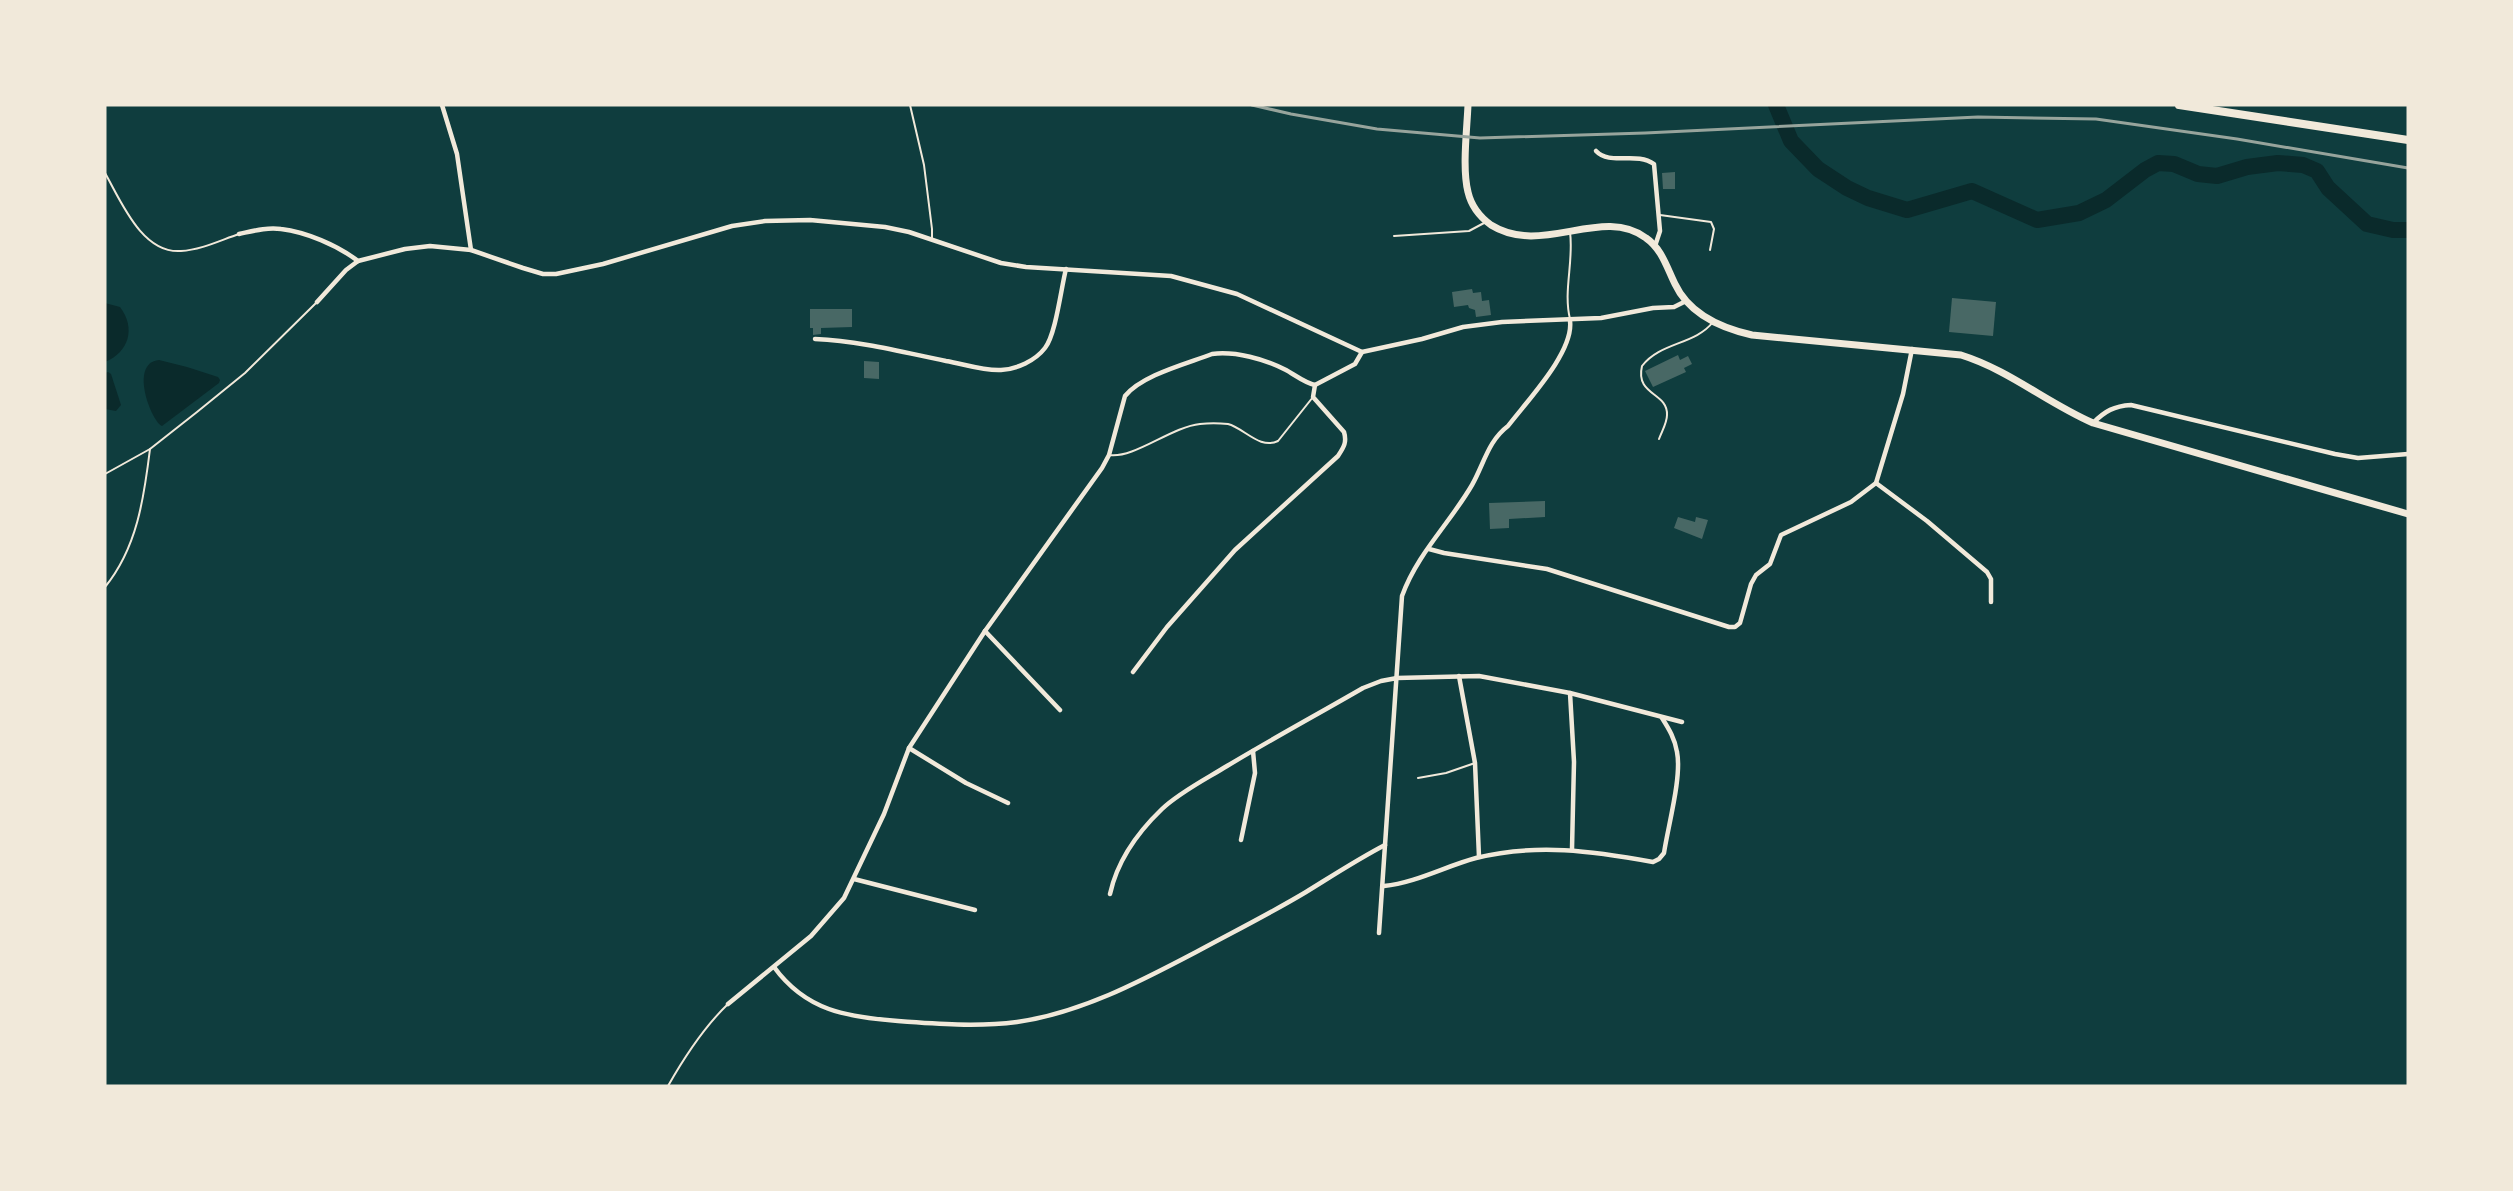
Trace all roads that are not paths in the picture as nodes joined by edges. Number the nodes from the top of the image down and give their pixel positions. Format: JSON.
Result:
{"nodes":[{"id":1,"x":442,"y":105,"type":"edge"},
{"id":2,"x":910,"y":105,"type":"edge"},
{"id":3,"x":1468,"y":105,"type":"edge"},
{"id":4,"x":2179,"y":105,"type":"edge"},
{"id":5,"x":2408,"y":141,"type":"edge"},
{"id":6,"x":1596,"y":150,"type":"dead end"},
{"id":7,"x":105,"y":172,"type":"edge"},
{"id":8,"x":1660,"y":215,"type":"junction"},
{"id":9,"x":1487,"y":222,"type":"junction"},
{"id":10,"x":1570,"y":232,"type":"junction"},
{"id":11,"x":239,"y":234,"type":"joint"},
{"id":12,"x":1394,"y":236,"type":"dead end"},
{"id":13,"x":932,"y":239,"type":"junction"},
{"id":14,"x":1655,"y":246,"type":"junction"},
{"id":15,"x":471,"y":250,"type":"junction"},
{"id":16,"x":1710,"y":250,"type":"dead end"},
{"id":17,"x":358,"y":261,"type":"junction"},
{"id":18,"x":1066,"y":268,"type":"junction"},
{"id":19,"x":1686,"y":301,"type":"junction"},
{"id":20,"x":317,"y":302,"type":"joint"},
{"id":21,"x":1570,"y":321,"type":"junction"},
{"id":22,"x":1713,"y":322,"type":"junction"},
{"id":23,"x":815,"y":339,"type":"dead end"},
{"id":24,"x":1912,"y":349,"type":"junction"},
{"id":25,"x":1362,"y":352,"type":"junction"},
{"id":26,"x":1315,"y":385,"type":"junction"},
{"id":27,"x":1313,"y":397,"type":"junction"},
{"id":28,"x":2093,"y":423,"type":"junction"},
{"id":29,"x":1659,"y":439,"type":"dead end"},
{"id":30,"x":150,"y":449,"type":"junction"},
{"id":31,"x":2408,"y":454,"type":"edge"},
{"id":32,"x":1109,"y":455,"type":"junction"},
{"id":33,"x":105,"y":474,"type":"edge"},
{"id":34,"x":1876,"y":483,"type":"junction"},
{"id":35,"x":2408,"y":514,"type":"edge"},
{"id":36,"x":1429,"y":549,"type":"junction"},
{"id":37,"x":105,"y":587,"type":"edge"},
{"id":38,"x":1991,"y":602,"type":"dead end"},
{"id":39,"x":985,"y":631,"type":"junction"},
{"id":40,"x":1133,"y":672,"type":"dead end"},
{"id":41,"x":1459,"y":676,"type":"junction"},
{"id":42,"x":1397,"y":678,"type":"junction"},
{"id":43,"x":1570,"y":693,"type":"junction"},
{"id":44,"x":1060,"y":710,"type":"dead end"},
{"id":45,"x":1661,"y":717,"type":"junction"},
{"id":46,"x":1683,"y":722,"type":"dead end"},
{"id":47,"x":909,"y":748,"type":"junction"},
{"id":48,"x":1253,"y":751,"type":"junction"},
{"id":49,"x":1475,"y":763,"type":"junction"},
{"id":50,"x":1418,"y":778,"type":"dead end"},
{"id":51,"x":1008,"y":803,"type":"dead end"},
{"id":52,"x":1241,"y":840,"type":"dead end"},
{"id":53,"x":1385,"y":845,"type":"junction"},
{"id":54,"x":1572,"y":849,"type":"junction"},
{"id":55,"x":1479,"y":857,"type":"junction"},
{"id":56,"x":854,"y":879,"type":"junction"},
{"id":57,"x":1384,"y":886,"type":"junction"},
{"id":58,"x":1110,"y":894,"type":"dead end"},
{"id":59,"x":975,"y":910,"type":"dead end"},
{"id":60,"x":1379,"y":933,"type":"dead end"},
{"id":61,"x":774,"y":967,"type":"junction"},
{"id":62,"x":728,"y":1004,"type":"joint"},
{"id":63,"x":668,"y":1086,"type":"edge"}],
"edges":[{"from":1,"to":15,"type":"street"},
{"from":2,"to":13,"type":"lane"},
{"from":3,"to":9,"type":"main road"},
{"from":4,"to":5,"type":"highway"},
{"from":6,"to":8,"type":"street"},
{"from":7,"to":11,"type":"lane"},
{"from":8,"to":14,"type":"street"},
{"from":8,"to":16,"type":"lane"},
{"from":9,"to":10,"type":"main road"},
{"from":9,"to":12,"type":"lane"},
{"from":10,"to":14,"type":"main road"},
{"from":10,"to":21,"type":"lane"},
{"from":11,"to":17,"type":"street"},
{"from":13,"to":15,"type":"street"},
{"from":13,"to":18,"type":"street"},
{"from":14,"to":19,"type":"main road"},
{"from":15,"to":17,"type":"street"},
{"from":17,"to":20,"type":"street"},
{"from":18,"to":23,"type":"street"},
{"from":18,"to":25,"type":"street"},
{"from":19,"to":21,"type":"street"},
{"from":19,"to":22,"type":"main road"},
{"from":20,"to":30,"type":"lane"},
{"from":21,"to":25,"type":"street"},
{"from":21,"to":36,"type":"street"},
{"from":22,"to":24,"type":"main road"},
{"from":22,"to":29,"type":"lane"},
{"from":24,"to":28,"type":"main road"},
{"from":24,"to":34,"type":"street"},
{"from":25,"to":26,"type":"street"},
{"from":26,"to":27,"type":"street"},
{"from":26,"to":32,"type":"street"},
{"from":27,"to":32,"type":"lane"},
{"from":27,"to":40,"type":"street"},
{"from":28,"to":31,"type":"street"},
{"from":28,"to":35,"type":"main road"},
{"from":30,"to":33,"type":"lane"},
{"from":30,"to":37,"type":"lane"},
{"from":32,"to":39,"type":"street"},
{"from":34,"to":36,"type":"street"},
{"from":34,"to":38,"type":"street"},
{"from":36,"to":42,"type":"street"},
{"from":39,"to":44,"type":"street"},
{"from":39,"to":47,"type":"street"},
{"from":41,"to":42,"type":"street"},
{"from":41,"to":43,"type":"street"},
{"from":41,"to":49,"type":"street"},
{"from":42,"to":48,"type":"street"},
{"from":42,"to":53,"type":"street"},
{"from":43,"to":45,"type":"street"},
{"from":43,"to":54,"type":"street"},
{"from":45,"to":46,"type":"street"},
{"from":45,"to":54,"type":"street"},
{"from":47,"to":51,"type":"street"},
{"from":47,"to":56,"type":"street"},
{"from":48,"to":52,"type":"street"},
{"from":48,"to":58,"type":"street"},
{"from":49,"to":50,"type":"lane"},
{"from":49,"to":55,"type":"street"},
{"from":53,"to":57,"type":"street"},
{"from":53,"to":61,"type":"street"},
{"from":54,"to":55,"type":"street"},
{"from":55,"to":57,"type":"street"},
{"from":56,"to":59,"type":"street"},
{"from":56,"to":61,"type":"street"},
{"from":57,"to":60,"type":"street"},
{"from":61,"to":62,"type":"street"},
{"from":62,"to":63,"type":"lane"}]}
